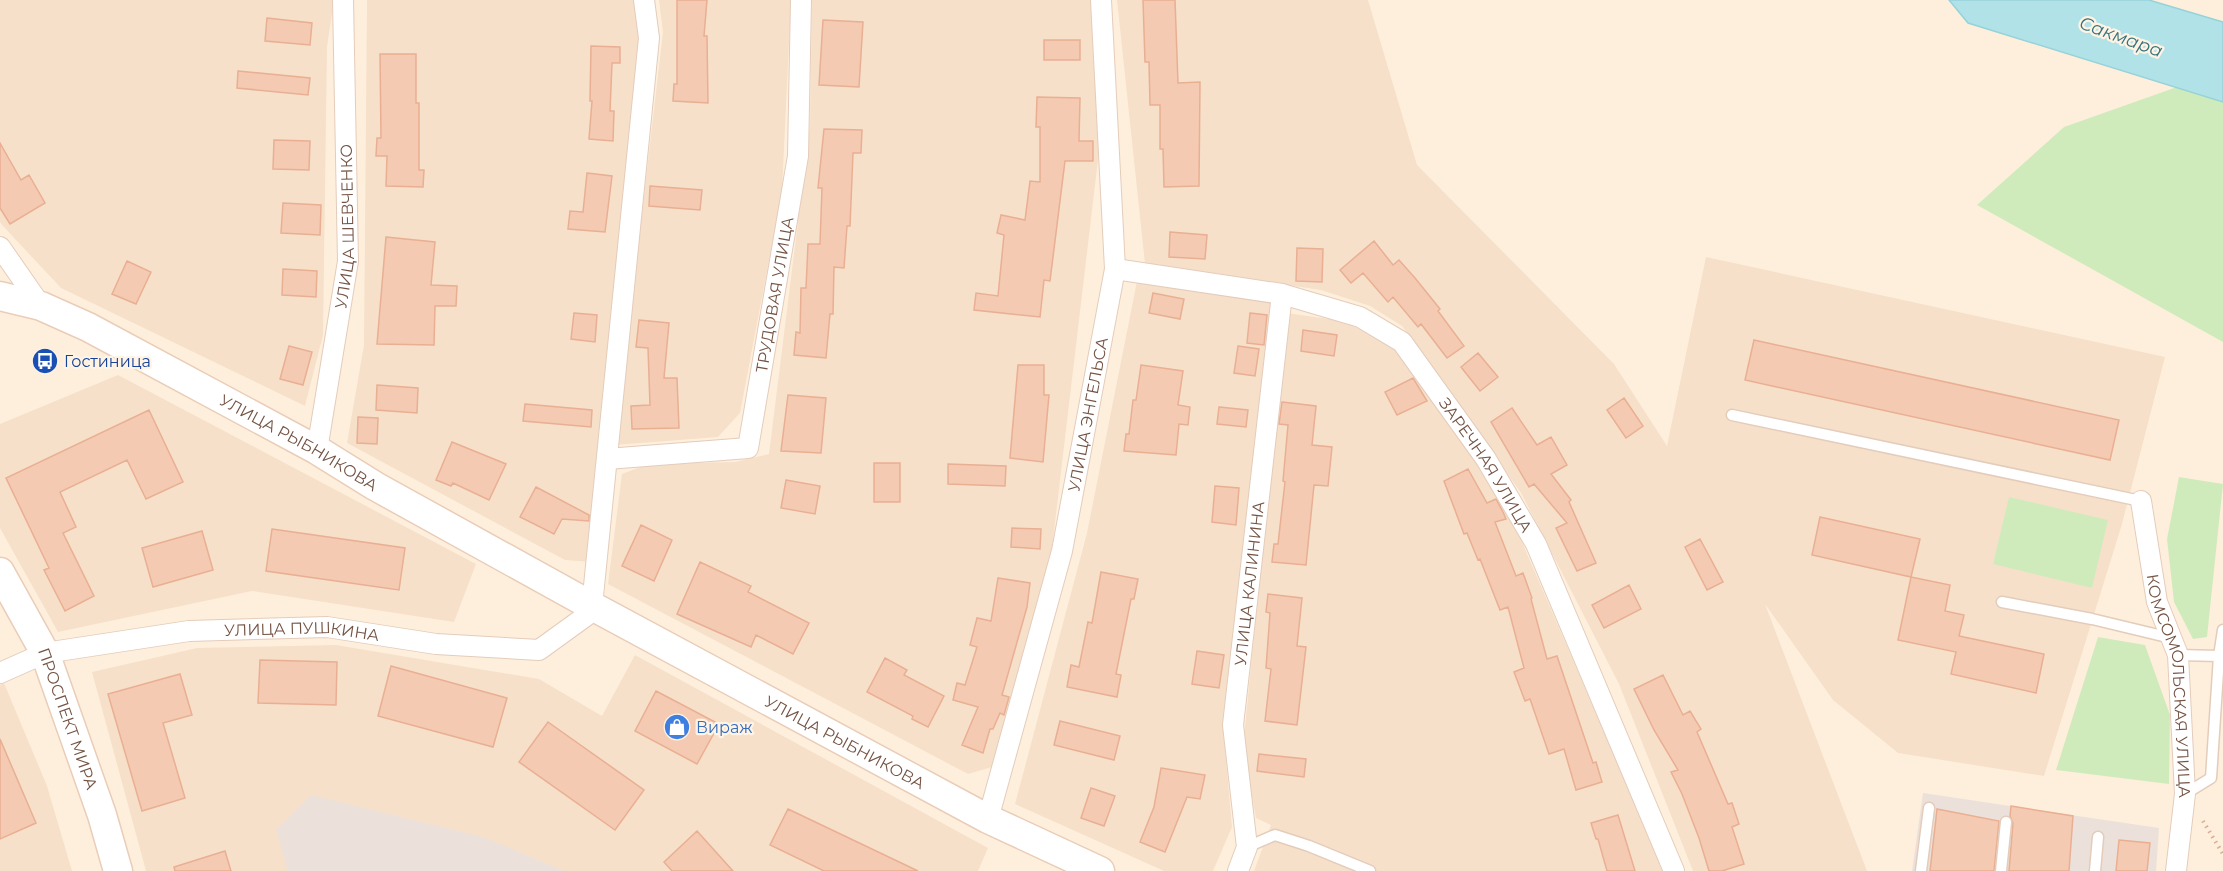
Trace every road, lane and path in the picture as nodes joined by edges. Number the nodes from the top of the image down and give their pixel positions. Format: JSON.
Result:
{"nodes":[{"id":1,"x":343,"y":0,"type":"edge"},
{"id":2,"x":644,"y":0,"type":"edge"},
{"id":3,"x":801,"y":0,"type":"edge"},
{"id":4,"x":1101,"y":0,"type":"edge"},
{"id":5,"x":0,"y":247,"type":"edge"},
{"id":6,"x":1115,"y":269,"type":"junction"},
{"id":7,"x":1282,"y":294,"type":"junction"},
{"id":8,"x":0,"y":296,"type":"edge"},
{"id":9,"x":41,"y":306,"type":"junction"},
{"id":10,"x":1732,"y":415,"type":"dead end"},
{"id":11,"x":317,"y":450,"type":"junction"},
{"id":12,"x":607,"y":459,"type":"junction"},
{"id":13,"x":2141,"y":501,"type":"joint"},
{"id":14,"x":0,"y":572,"type":"edge"},
{"id":15,"x":2002,"y":602,"type":"dead end"},
{"id":16,"x":592,"y":606,"type":"junction"},
{"id":17,"x":2223,"y":630,"type":"edge"},
{"id":18,"x":2175,"y":646,"type":"junction"},
{"id":19,"x":45,"y":653,"type":"junction"},
{"id":20,"x":2219,"y":656,"type":"junction"},
{"id":21,"x":0,"y":673,"type":"edge"},
{"id":22,"x":2185,"y":794,"type":"junction"},
{"id":23,"x":1929,"y":808,"type":"dead end"},
{"id":24,"x":988,"y":819,"type":"junction"},
{"id":25,"x":2006,"y":822,"type":"dead end"},
{"id":26,"x":2098,"y":837,"type":"dead end"},
{"id":27,"x":1247,"y":847,"type":"junction"},
{"id":28,"x":1092,"y":869,"type":"edge"},
{"id":29,"x":118,"y":871,"type":"edge"},
{"id":30,"x":1239,"y":871,"type":"edge"},
{"id":31,"x":1370,"y":871,"type":"edge"},
{"id":32,"x":1674,"y":871,"type":"edge"},
{"id":33,"x":1921,"y":871,"type":"edge"},
{"id":34,"x":2001,"y":871,"type":"edge"},
{"id":35,"x":2095,"y":871,"type":"edge"},
{"id":36,"x":2176,"y":871,"type":"edge"}],
"edges":[{"from":1,"to":11,"type":"street","name":"УЛИЦА ШЕВЧЕНКО"},
{"from":2,"to":12,"type":"street"},
{"from":3,"to":12,"type":"street","name":"ТРУДОВАЯ УЛИЦА"},
{"from":4,"to":6,"type":"street","name":"УЛИЦА ЭНГЕЛЬСА"},
{"from":5,"to":9,"type":"street"},
{"from":6,"to":7,"type":"street","name":"ЗАРЕЧНАЯ УЛИЦА"},
{"from":6,"to":24,"type":"street","name":"УЛИЦА ЭНГЕЛЬСА"},
{"from":7,"to":27,"type":"street","name":"УЛИЦА КАЛИНИНА"},
{"from":7,"to":32,"type":"street","name":"ЗАРЕЧНАЯ УЛИЦА"},
{"from":8,"to":9,"type":"street","name":"УЛИЦА РЫБНИКОВА"},
{"from":9,"to":11,"type":"street","name":"УЛИЦА РЫБНИКОВА"},
{"from":10,"to":13,"type":"lane"},
{"from":11,"to":16,"type":"street","name":"УЛИЦА РЫБНИКОВА"},
{"from":12,"to":16,"type":"street"},
{"from":13,"to":18,"type":"street","name":"КОМСОМОЛЬСКАЯ УЛИЦА"},
{"from":14,"to":19,"type":"street","name":"ПРОСПЕКТ МИРА"},
{"from":15,"to":18,"type":"lane"},
{"from":16,"to":19,"type":"street","name":"УЛИЦА ПУШКИНА"},
{"from":16,"to":24,"type":"street","name":"УЛИЦА РЫБНИКОВА"},
{"from":17,"to":20,"type":"lane"},
{"from":18,"to":20,"type":"lane"},
{"from":18,"to":22,"type":"street","name":"КОМСОМОЛЬСКАЯ УЛИЦА"},
{"from":19,"to":21,"type":"street","name":"УЛИЦА ПУШКИНА"},
{"from":19,"to":29,"type":"street","name":"ПРОСПЕКТ МИРА"},
{"from":20,"to":22,"type":"lane"},
{"from":22,"to":36,"type":"street","name":"КОМСОМОЛЬСКАЯ УЛИЦА"},
{"from":23,"to":33,"type":"lane"},
{"from":24,"to":28,"type":"street","name":"УЛИЦА РЫБНИКОВА"},
{"from":25,"to":34,"type":"lane"},
{"from":26,"to":35,"type":"lane"},
{"from":27,"to":30,"type":"street","name":"УЛИЦА КАЛИНИНА"},
{"from":27,"to":31,"type":"lane"}]}
